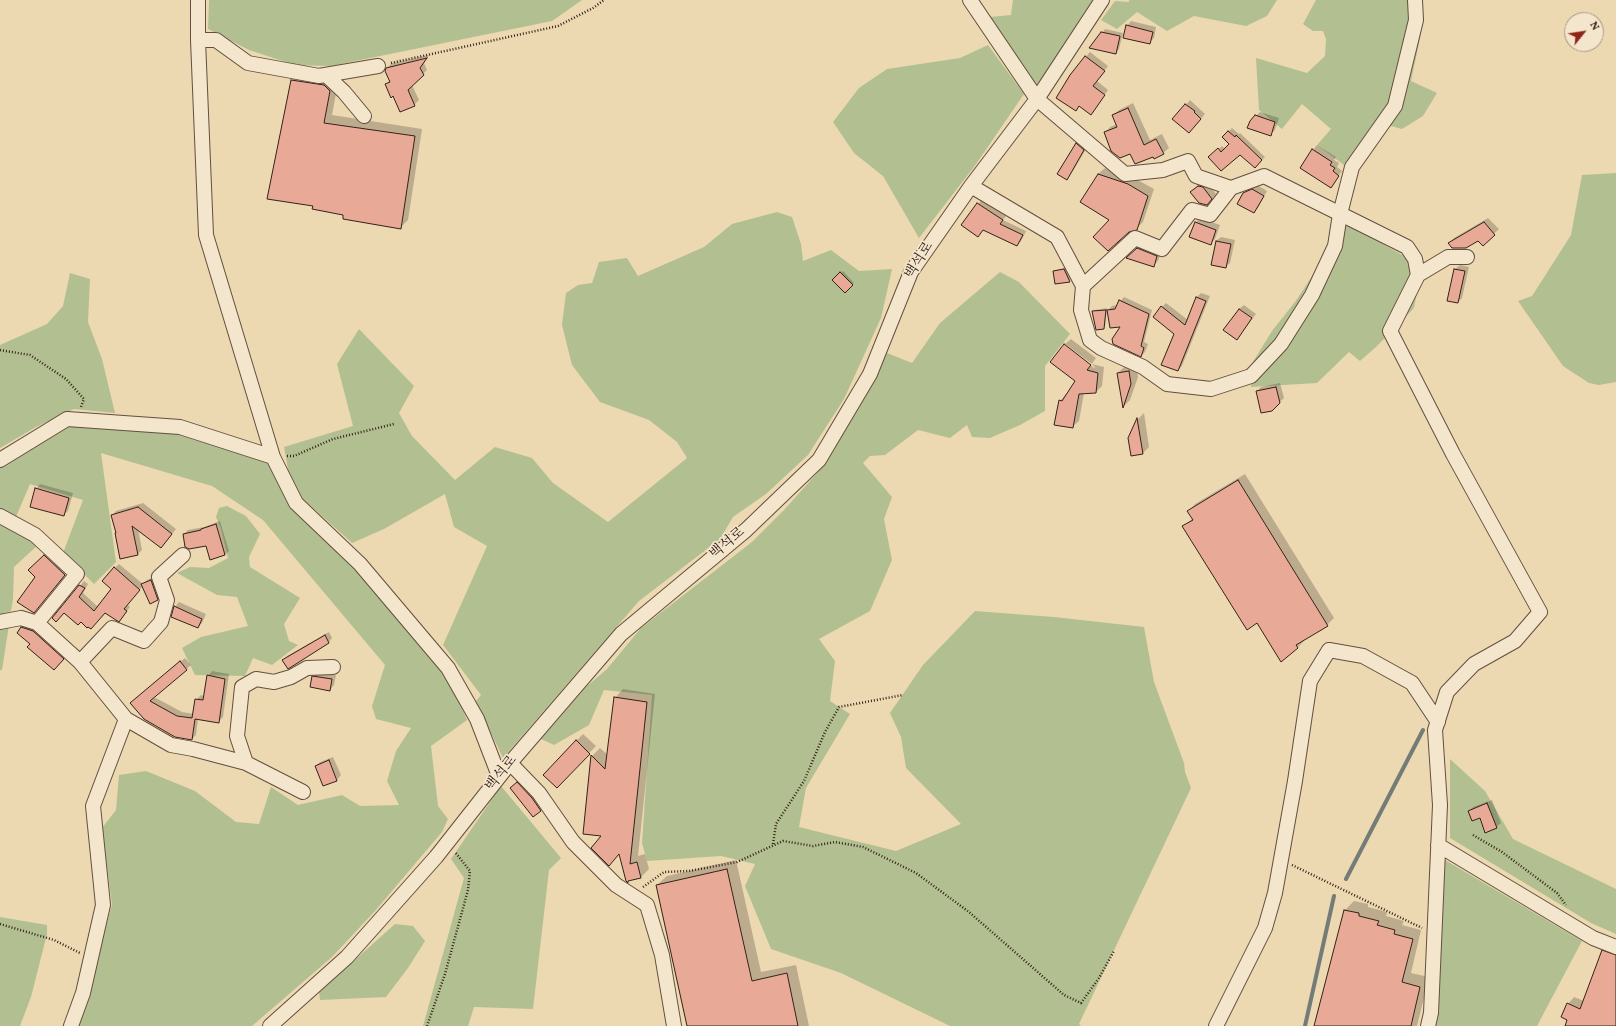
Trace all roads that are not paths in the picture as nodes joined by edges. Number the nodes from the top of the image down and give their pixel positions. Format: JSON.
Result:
{"nodes":[{"id":1,"x":198,"y":0,"type":"edge"},
{"id":2,"x":970,"y":0,"type":"edge"},
{"id":3,"x":1102,"y":0,"type":"edge"},
{"id":4,"x":1415,"y":0,"type":"edge"},
{"id":5,"x":198,"y":40,"type":"junction"},
{"id":6,"x":378,"y":66,"type":"road end"},
{"id":7,"x":326,"y":75,"type":"junction"},
{"id":8,"x":1037,"y":99,"type":"junction"},
{"id":9,"x":364,"y":116,"type":"dead end"},
{"id":10,"x":971,"y":186,"type":"junction"},
{"id":11,"x":1231,"y":188,"type":"junction"},
{"id":12,"x":1340,"y":214,"type":"junction"},
{"id":13,"x":1467,"y":257,"type":"dead end"},
{"id":14,"x":1418,"y":275,"type":"junction"},
{"id":15,"x":1082,"y":286,"type":"junction"},
{"id":16,"x":273,"y":457,"type":"junction"},
{"id":17,"x":0,"y":460,"type":"edge"},
{"id":18,"x":0,"y":516,"type":"edge"},
{"id":19,"x":183,"y":555,"type":"dead end"},
{"id":20,"x":0,"y":622,"type":"edge"},
{"id":21,"x":37,"y":623,"type":"junction"},
{"id":22,"x":80,"y":662,"type":"junction"},
{"id":23,"x":333,"y":667,"type":"dead end"},
{"id":24,"x":126,"y":719,"type":"junction"},
{"id":25,"x":1438,"y":722,"type":"junction"},
{"id":26,"x":246,"y":763,"type":"junction"},
{"id":27,"x":510,"y":763,"type":"junction"},
{"id":28,"x":499,"y":776,"type":"junction"},
{"id":29,"x":303,"y":792,"type":"dead end"},
{"id":30,"x":1438,"y":845,"type":"junction"},
{"id":31,"x":1616,"y":947,"type":"edge"},
{"id":32,"x":71,"y":1026,"type":"edge"},
{"id":33,"x":270,"y":1026,"type":"edge"},
{"id":34,"x":674,"y":1026,"type":"edge"},
{"id":35,"x":1216,"y":1026,"type":"edge"},
{"id":36,"x":1428,"y":1026,"type":"edge"}],
"edges":[{"from":1,"to":5,"type":"street"},
{"from":2,"to":8,"type":"street"},
{"from":3,"to":8,"type":"street","name":"백석로"},
{"from":4,"to":12,"type":"street"},
{"from":5,"to":7,"type":"street"},
{"from":5,"to":16,"type":"street"},
{"from":6,"to":7,"type":"street"},
{"from":7,"to":9,"type":"street"},
{"from":8,"to":10,"type":"street","name":"백석로"},
{"from":8,"to":11,"type":"street"},
{"from":10,"to":15,"type":"street"},
{"from":10,"to":27,"type":"street","name":"백석로"},
{"from":11,"to":12,"type":"street"},
{"from":11,"to":15,"type":"street"},
{"from":12,"to":14,"type":"street"},
{"from":12,"to":15,"type":"street"},
{"from":13,"to":14,"type":"street"},
{"from":14,"to":25,"type":"street"},
{"from":16,"to":17,"type":"street"},
{"from":16,"to":28,"type":"street"},
{"from":18,"to":21,"type":"street"},
{"from":19,"to":22,"type":"street"},
{"from":20,"to":21,"type":"street"},
{"from":21,"to":22,"type":"street"},
{"from":22,"to":24,"type":"street"},
{"from":23,"to":26,"type":"street"},
{"from":24,"to":26,"type":"street"},
{"from":24,"to":32,"type":"street"},
{"from":25,"to":30,"type":"street"},
{"from":25,"to":35,"type":"street"},
{"from":26,"to":29,"type":"street"},
{"from":27,"to":28,"type":"street","name":"백석로"},
{"from":27,"to":34,"type":"street"},
{"from":28,"to":33,"type":"street","name":"백석로"},
{"from":30,"to":31,"type":"street"},
{"from":30,"to":36,"type":"street"}]}
